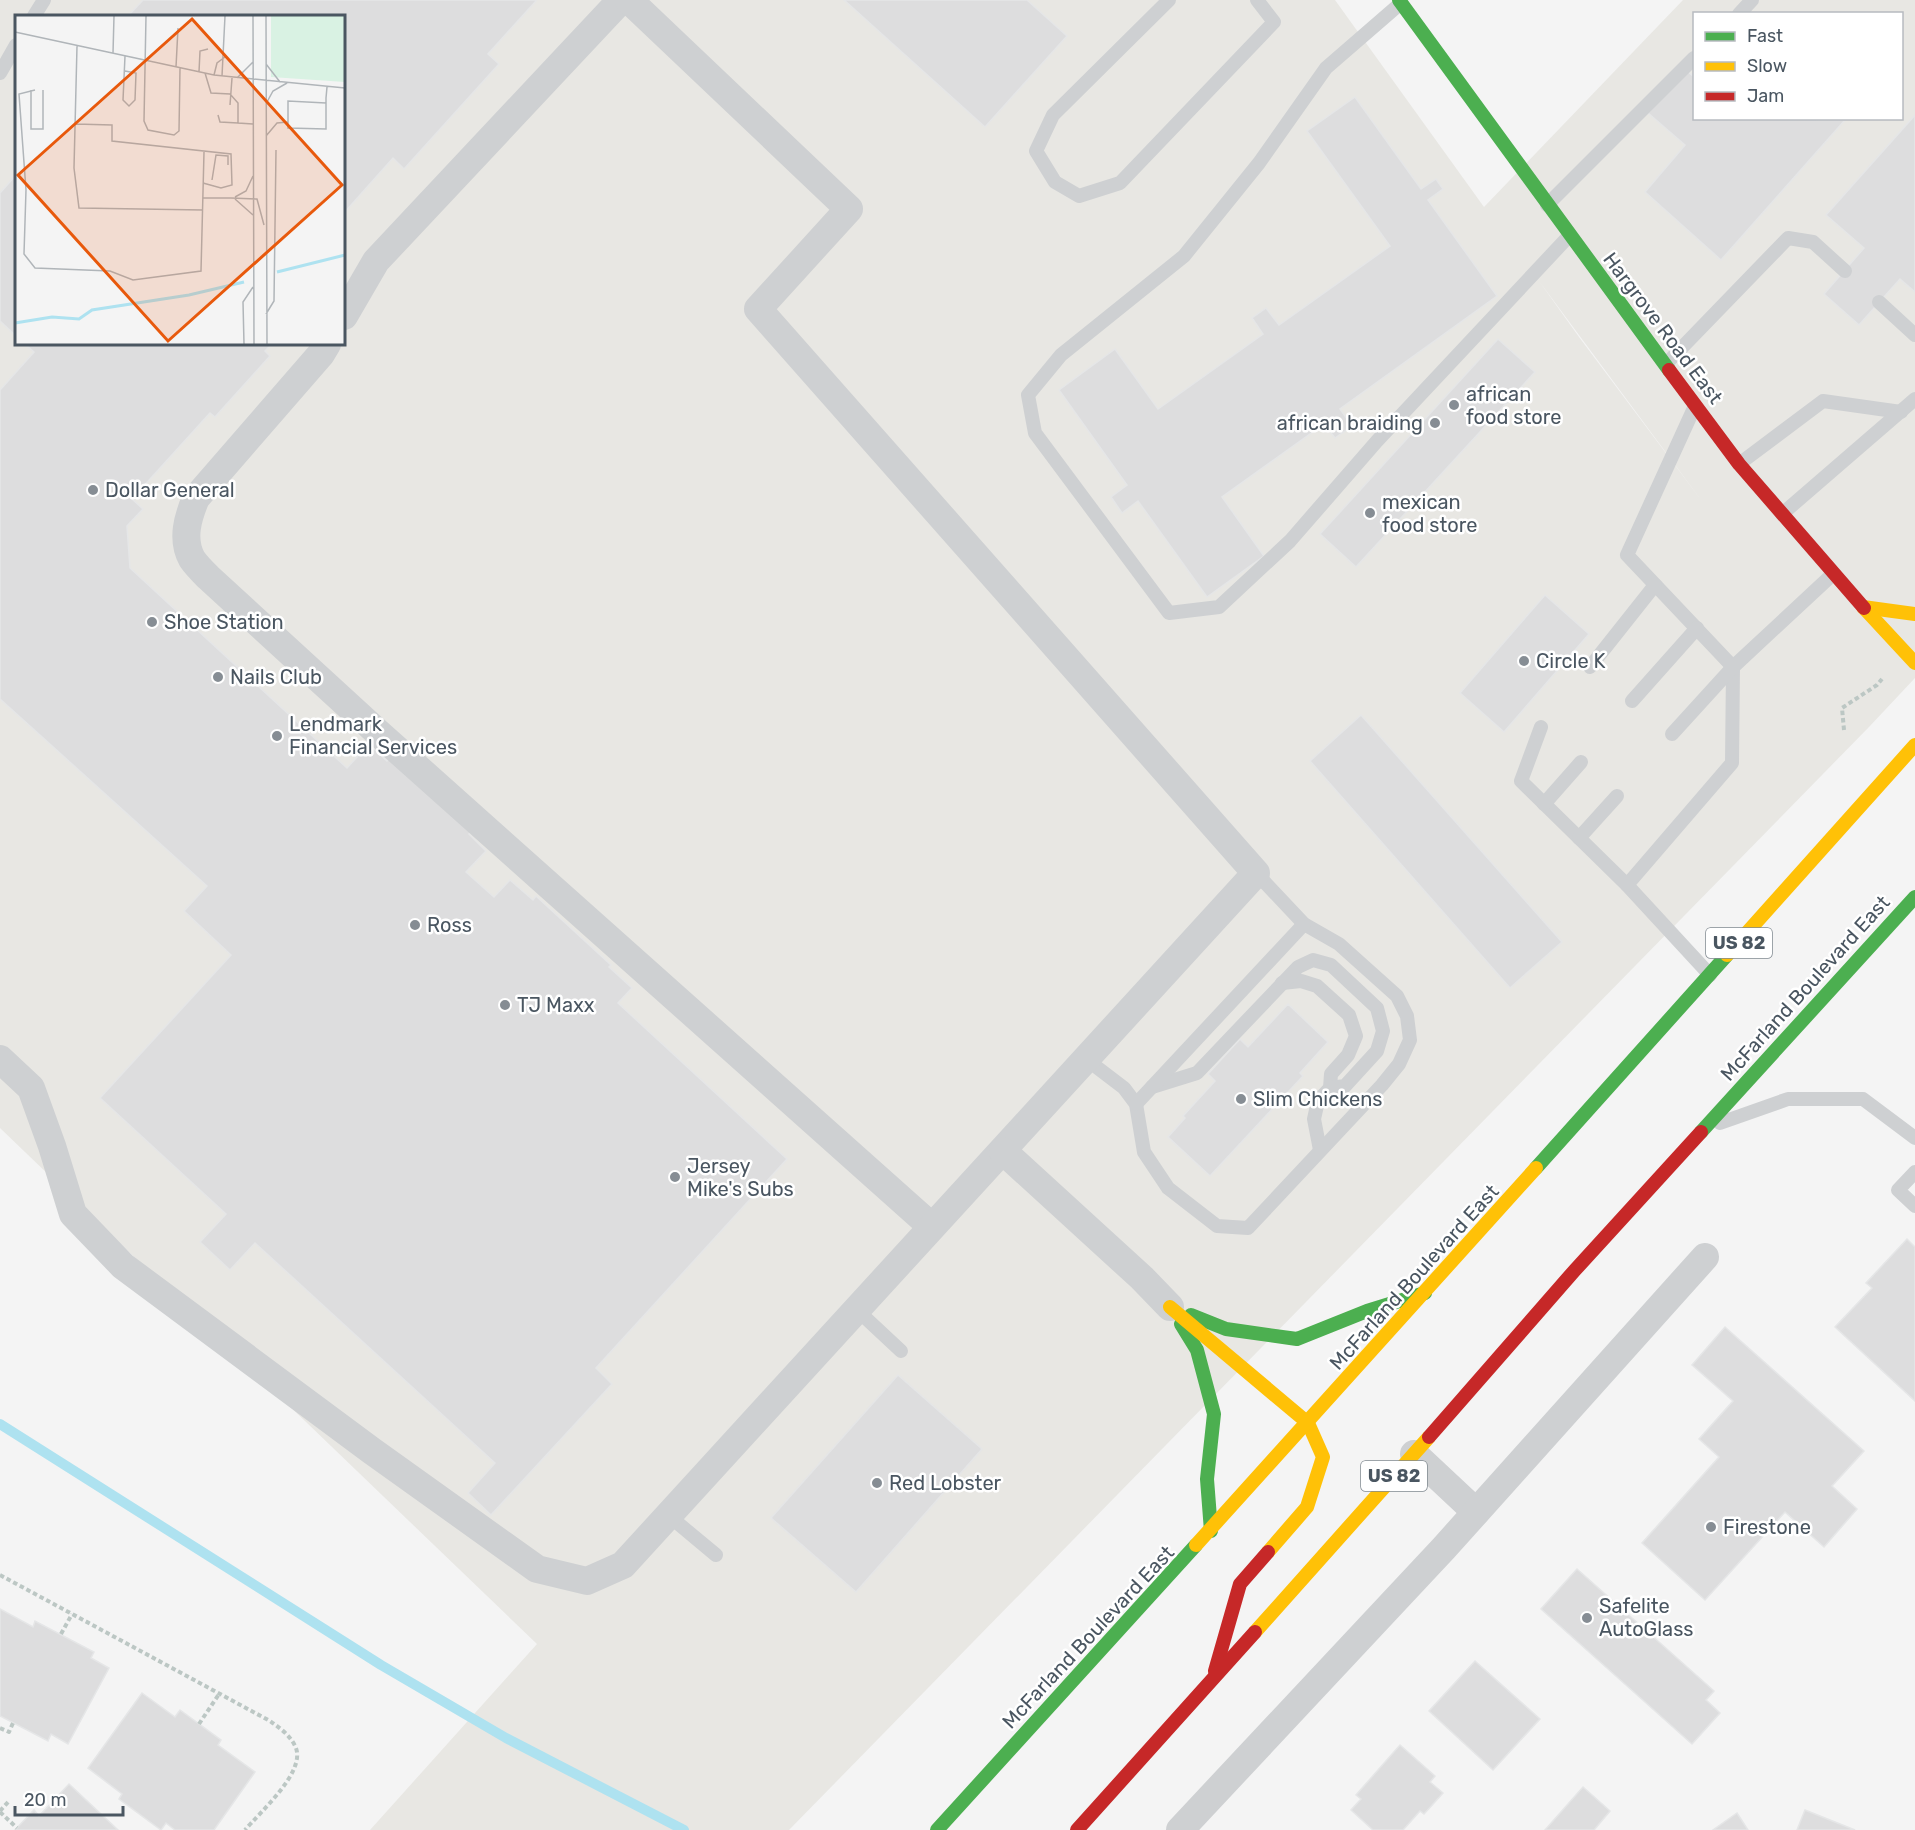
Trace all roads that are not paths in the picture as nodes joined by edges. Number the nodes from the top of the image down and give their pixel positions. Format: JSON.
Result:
{"nodes":[{"id":1,"x":44,"y":0,"type":"edge"},
{"id":2,"x":621,"y":0,"type":"edge"},
{"id":3,"x":629,"y":0,"type":"edge"},
{"id":4,"x":1168,"y":0,"type":"edge"},
{"id":5,"x":1257,"y":0,"type":"edge"},
{"id":6,"x":1752,"y":0,"type":"edge"},
{"id":7,"x":1401,"y":1,"type":"edge"},
{"id":8,"x":1741,"y":12,"type":"edge"},
{"id":9,"x":34,"y":15,"type":"edge"},
{"id":10,"x":15,"y":47,"type":"edge"},
{"id":11,"x":1693,"y":60,"type":"edge"},
{"id":12,"x":0,"y":73,"type":"edge"},
{"id":13,"x":1547,"y":205,"type":"junction"},
{"id":14,"x":1570,"y":236,"type":"junction"},
{"id":15,"x":1845,"y":271,"type":"dead end"},
{"id":16,"x":1879,"y":302,"type":"dead end"},
{"id":17,"x":345,"y":314,"type":"edge"},
{"id":18,"x":1915,"y":335,"type":"edge"},
{"id":19,"x":326,"y":345,"type":"edge"},
{"id":20,"x":1666,"y":364,"type":"junction"},
{"id":21,"x":1915,"y":399,"type":"edge"},
{"id":22,"x":1695,"y":405,"type":"junction"},
{"id":23,"x":1901,"y":412,"type":"junction"},
{"id":24,"x":1739,"y":464,"type":"junction"},
{"id":25,"x":1782,"y":514,"type":"junction"},
{"id":26,"x":1833,"y":574,"type":"junction"},
{"id":27,"x":1655,"y":585,"type":"junction"},
{"id":28,"x":1863,"y":607,"type":"junction"},
{"id":29,"x":1915,"y":614,"type":"edge"},
{"id":30,"x":1697,"y":628,"type":"junction"},
{"id":31,"x":1915,"y":663,"type":"edge"},
{"id":32,"x":1590,"y":667,"type":"dead end"},
{"id":33,"x":1733,"y":667,"type":"junction"},
{"id":34,"x":1632,"y":701,"type":"dead end"},
{"id":35,"x":1540,"y":727,"type":"dead end"},
{"id":36,"x":1672,"y":734,"type":"dead end"},
{"id":37,"x":1915,"y":745,"type":"edge"},
{"id":38,"x":1581,"y":762,"type":"dead end"},
{"id":39,"x":1617,"y":796,"type":"dead end"},
{"id":40,"x":1544,"y":804,"type":"junction"},
{"id":41,"x":1579,"y":838,"type":"junction"},
{"id":42,"x":1256,"y":873,"type":"junction"},
{"id":43,"x":1627,"y":885,"type":"junction"},
{"id":44,"x":1915,"y":897,"type":"edge"},
{"id":45,"x":1915,"y":915,"type":"edge"},
{"id":46,"x":1304,"y":924,"type":"junction"},
{"id":47,"x":1889,"y":926,"type":"junction"},
{"id":48,"x":1710,"y":975,"type":"junction"},
{"id":49,"x":1282,"y":983,"type":"junction"},
{"id":50,"x":0,"y":1059,"type":"edge"},
{"id":51,"x":1086,"y":1059,"type":"junction"},
{"id":52,"x":1152,"y":1087,"type":"junction"},
{"id":53,"x":1330,"y":1088,"type":"junction"},
{"id":54,"x":1136,"y":1104,"type":"junction"},
{"id":55,"x":1704,"y":1128,"type":"junction"},
{"id":56,"x":1915,"y":1138,"type":"edge"},
{"id":57,"x":1320,"y":1150,"type":"junction"},
{"id":58,"x":1003,"y":1151,"type":"junction"},
{"id":59,"x":1915,"y":1172,"type":"edge"},
{"id":60,"x":1915,"y":1206,"type":"edge"},
{"id":61,"x":931,"y":1226,"type":"junction"},
{"id":62,"x":1705,"y":1257,"type":"dead end"},
{"id":63,"x":1425,"y":1293,"type":"junction"},
{"id":64,"x":1170,"y":1307,"type":"junction"},
{"id":65,"x":856,"y":1309,"type":"junction"},
{"id":66,"x":901,"y":1351,"type":"dead end"},
{"id":67,"x":1308,"y":1423,"type":"junction"},
{"id":68,"x":1414,"y":1454,"type":"junction"},
{"id":69,"x":1476,"y":1512,"type":"junction"},
{"id":70,"x":668,"y":1515,"type":"junction"},
{"id":71,"x":1211,"y":1531,"type":"junction"},
{"id":72,"x":716,"y":1555,"type":"dead end"},
{"id":73,"x":1212,"y":1681,"type":"junction"},
{"id":74,"x":937,"y":1830,"type":"edge"},
{"id":75,"x":1077,"y":1830,"type":"edge"},
{"id":76,"x":1180,"y":1830,"type":"edge"}],
"edges":[{"from":1,"to":9,"type":"lane"},
{"from":2,"to":17,"type":"street"},
{"from":3,"to":42,"type":"street"},
{"from":4,"to":5,"type":"lane"},
{"from":6,"to":8,"type":"lane"},
{"from":7,"to":13,"type":"main road","name":"Hargrove Road East"},
{"from":7,"to":14,"type":"lane"},
{"from":10,"to":12,"type":"lane"},
{"from":11,"to":13,"type":"lane"},
{"from":13,"to":14,"type":"main road","name":"Hargrove Road East"},
{"from":14,"to":20,"type":"main road","name":"Hargrove Road East"},
{"from":15,"to":20,"type":"lane"},
{"from":16,"to":18,"type":"lane"},
{"from":19,"to":61,"type":"street"},
{"from":20,"to":22,"type":"main road","name":"Hargrove Road East"},
{"from":21,"to":23,"type":"lane"},
{"from":22,"to":24,"type":"main road","name":"Hargrove Road East"},
{"from":22,"to":27,"type":"lane"},
{"from":23,"to":24,"type":"lane"},
{"from":23,"to":25,"type":"lane"},
{"from":24,"to":25,"type":"main road","name":"Hargrove Road East"},
{"from":25,"to":26,"type":"main road","name":"Hargrove Road East"},
{"from":26,"to":28,"type":"main road","name":"Hargrove Road East"},
{"from":26,"to":33,"type":"lane"},
{"from":27,"to":30,"type":"lane"},
{"from":27,"to":32,"type":"lane"},
{"from":28,"to":29,"type":"main road"},
{"from":28,"to":31,"type":"main road","name":"Hargrove Road East"},
{"from":30,"to":33,"type":"lane"},
{"from":30,"to":34,"type":"lane"},
{"from":33,"to":36,"type":"lane"},
{"from":33,"to":43,"type":"lane"},
{"from":35,"to":40,"type":"lane"},
{"from":37,"to":48,"type":"main road","name":"McFarland Boulevard East","number":"US 82"},
{"from":38,"to":40,"type":"lane"},
{"from":39,"to":41,"type":"lane"},
{"from":40,"to":41,"type":"lane"},
{"from":41,"to":43,"type":"lane"},
{"from":42,"to":46,"type":"lane"},
{"from":42,"to":51,"type":"street"},
{"from":43,"to":48,"type":"lane"},
{"from":44,"to":47,"type":"main road","name":"McFarland Boulevard East","number":"US 82"},
{"from":45,"to":47,"type":"main road"},
{"from":46,"to":52,"type":"lane"},
{"from":46,"to":57,"type":"lane"},
{"from":47,"to":55,"type":"main road","name":"McFarland Boulevard East","number":"US 82"},
{"from":48,"to":63,"type":"main road","name":"McFarland Boulevard East","number":"US 82"},
{"from":49,"to":52,"type":"lane"},
{"from":49,"to":53,"type":"lane"},
{"from":49,"to":53,"type":"lane"},
{"from":50,"to":70,"type":"street"},
{"from":51,"to":54,"type":"lane"},
{"from":51,"to":58,"type":"street"},
{"from":52,"to":54,"type":"lane"},
{"from":53,"to":57,"type":"lane"},
{"from":54,"to":57,"type":"lane"},
{"from":55,"to":56,"type":"lane"},
{"from":55,"to":68,"type":"main road","name":"McFarland Boulevard East","number":"US 82"},
{"from":58,"to":61,"type":"street"},
{"from":58,"to":64,"type":"street"},
{"from":59,"to":60,"type":"lane"},
{"from":61,"to":65,"type":"street"},
{"from":62,"to":69,"type":"street"},
{"from":63,"to":64,"type":"main road"},
{"from":63,"to":67,"type":"main road","name":"McFarland Boulevard East","number":"US 82"},
{"from":64,"to":67,"type":"main road"},
{"from":64,"to":71,"type":"main road"},
{"from":65,"to":66,"type":"lane"},
{"from":65,"to":70,"type":"street"},
{"from":67,"to":71,"type":"main road","name":"McFarland Boulevard East","number":"US 82"},
{"from":67,"to":73,"type":"main road"},
{"from":68,"to":69,"type":"street"},
{"from":68,"to":73,"type":"main road","name":"McFarland Boulevard East","number":"US 82"},
{"from":69,"to":76,"type":"street"},
{"from":70,"to":72,"type":"lane"},
{"from":71,"to":74,"type":"main road","name":"McFarland Boulevard East","number":"US 82"},
{"from":73,"to":75,"type":"main road","name":"McFarland Boulevard East","number":"US 82"}]}
